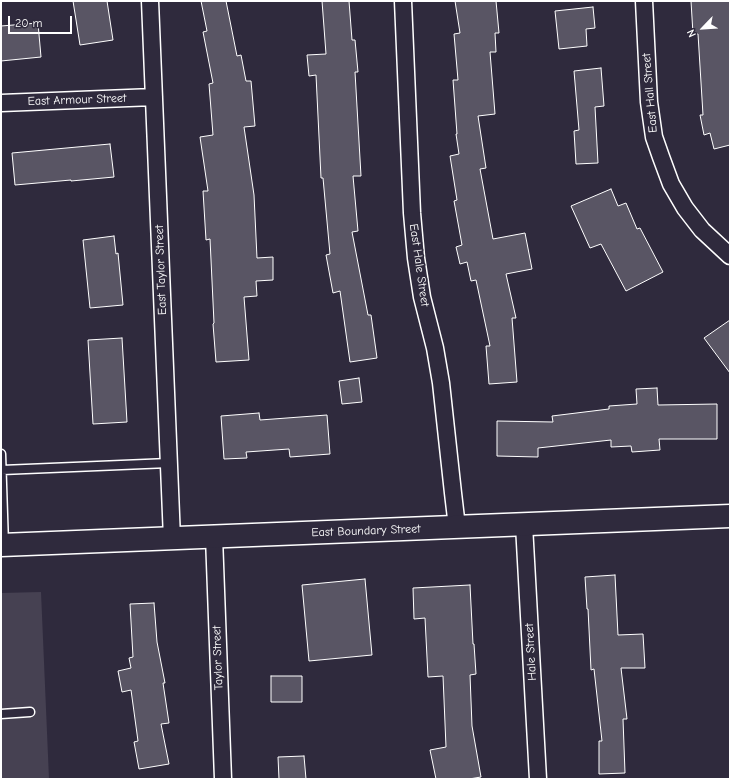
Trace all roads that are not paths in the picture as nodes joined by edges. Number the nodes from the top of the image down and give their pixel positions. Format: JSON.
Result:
{"nodes":[{"id":1,"x":150,"y":1,"type":"edge"},
{"id":2,"x":403,"y":1,"type":"edge"},
{"id":3,"x":644,"y":1,"type":"edge"},
{"id":4,"x":154,"y":97,"type":"junction"},
{"id":5,"x":1,"y":103,"type":"edge"},
{"id":6,"x":730,"y":256,"type":"edge"},
{"id":7,"x":1,"y":454,"type":"edge"},
{"id":8,"x":169,"y":463,"type":"junction"},
{"id":9,"x":2,"y":470,"type":"edge"},
{"id":10,"x":730,"y":516,"type":"edge"},
{"id":11,"x":524,"y":525,"type":"junction"},
{"id":12,"x":457,"y":527,"type":"junction"},
{"id":13,"x":214,"y":537,"type":"junction"},
{"id":14,"x":172,"y":539,"type":"junction"},
{"id":15,"x":3,"y":545,"type":"edge"},
{"id":16,"x":30,"y":712,"type":"dead end"},
{"id":17,"x":1,"y":714,"type":"edge"},
{"id":18,"x":223,"y":779,"type":"edge"},
{"id":19,"x":538,"y":779,"type":"edge"}],
"edges":[{"from":1,"to":4,"type":"street","name":"East Taylor Street"},
{"from":2,"to":12,"type":"street","name":"East Hale Street"},
{"from":3,"to":6,"type":"street","name":"East Hall Street"},
{"from":4,"to":5,"type":"street","name":"East Armour Street"},
{"from":4,"to":8,"type":"street","name":"East Taylor Street"},
{"from":7,"to":9,"type":"lane"},
{"from":8,"to":9,"type":"lane"},
{"from":8,"to":14,"type":"street","name":"East Taylor Street"},
{"from":9,"to":15,"type":"lane"},
{"from":10,"to":11,"type":"main road","name":"East Boundary Street"},
{"from":11,"to":12,"type":"main road","name":"East Boundary Street"},
{"from":11,"to":19,"type":"street","name":"Hale Street"},
{"from":12,"to":13,"type":"main road","name":"East Boundary Street"},
{"from":13,"to":14,"type":"main road","name":"East Boundary Street"},
{"from":13,"to":18,"type":"street","name":"Taylor Street"},
{"from":14,"to":15,"type":"main road","name":"East Boundary Street"},
{"from":16,"to":17,"type":"lane"}]}
